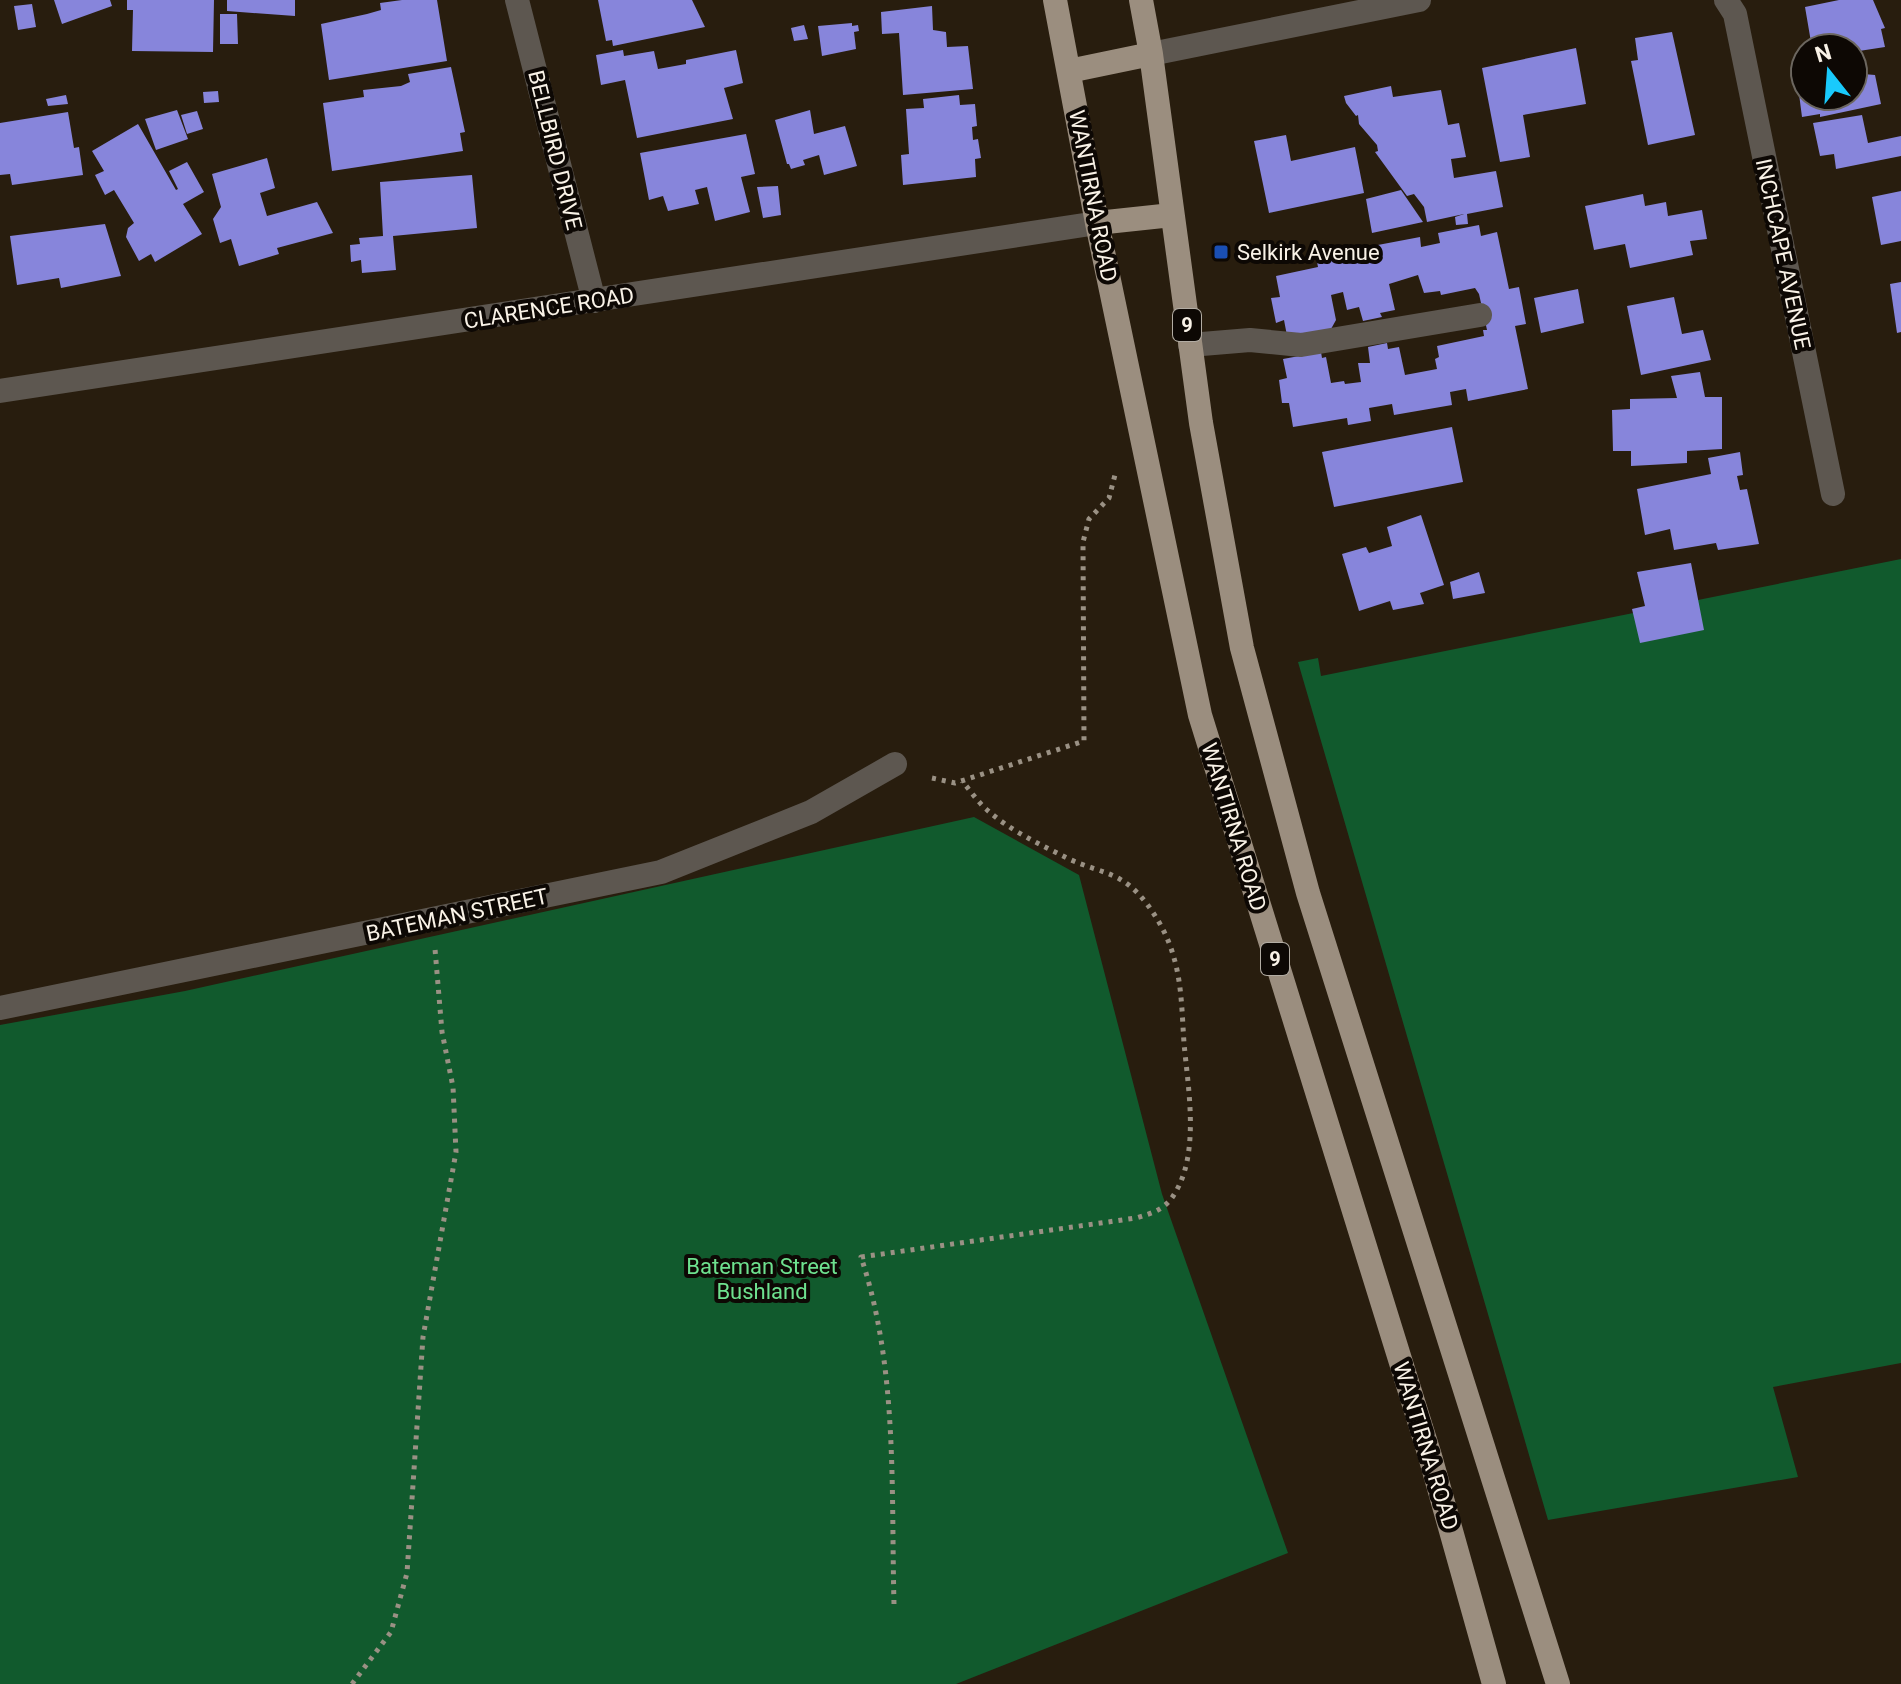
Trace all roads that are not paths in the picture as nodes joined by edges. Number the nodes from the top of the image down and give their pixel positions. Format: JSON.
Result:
{"nodes":[{"id":1,"x":517,"y":0,"type":"edge"},
{"id":2,"x":1055,"y":0,"type":"edge"},
{"id":3,"x":1141,"y":0,"type":"edge"},
{"id":4,"x":1419,"y":0,"type":"edge"},
{"id":5,"x":1733,"y":9,"type":"edge"},
{"id":6,"x":1151,"y":54,"type":"junction"},
{"id":7,"x":1069,"y":71,"type":"junction"},
{"id":8,"x":1172,"y":215,"type":"junction"},
{"id":9,"x":1097,"y":223,"type":"junction"},
{"id":10,"x":594,"y":301,"type":"junction"},
{"id":11,"x":1480,"y":315,"type":"dead end"},
{"id":12,"x":1190,"y":345,"type":"junction"},
{"id":13,"x":0,"y":391,"type":"edge"},
{"id":14,"x":1833,"y":494,"type":"dead end"},
{"id":15,"x":895,"y":764,"type":"dead end"},
{"id":16,"x":0,"y":1008,"type":"edge"},
{"id":17,"x":1494,"y":1684,"type":"edge"},
{"id":18,"x":1558,"y":1684,"type":"edge"}],
"edges":[{"from":1,"to":10,"type":"street","name":"BELLBIRD DRIVE"},
{"from":2,"to":7,"type":"main road","name":"WANTIRNA ROAD","number":"9"},
{"from":3,"to":6,"type":"main road","number":"9"},
{"from":4,"to":6,"type":"street"},
{"from":5,"to":14,"type":"street","name":"INCHCAPE AVENUE"},
{"from":6,"to":7,"type":"main road"},
{"from":6,"to":8,"type":"main road","number":"9"},
{"from":7,"to":9,"type":"main road","name":"WANTIRNA ROAD","number":"9"},
{"from":8,"to":9,"type":"main road"},
{"from":8,"to":12,"type":"main road","number":"9"},
{"from":9,"to":10,"type":"street","name":"CLARENCE ROAD"},
{"from":9,"to":17,"type":"main road","name":"WANTIRNA ROAD","number":"9"},
{"from":10,"to":13,"type":"street","name":"CLARENCE ROAD"},
{"from":11,"to":12,"type":"street"},
{"from":12,"to":18,"type":"main road","number":"9"},
{"from":15,"to":16,"type":"street","name":"BATEMAN STREET"}]}
